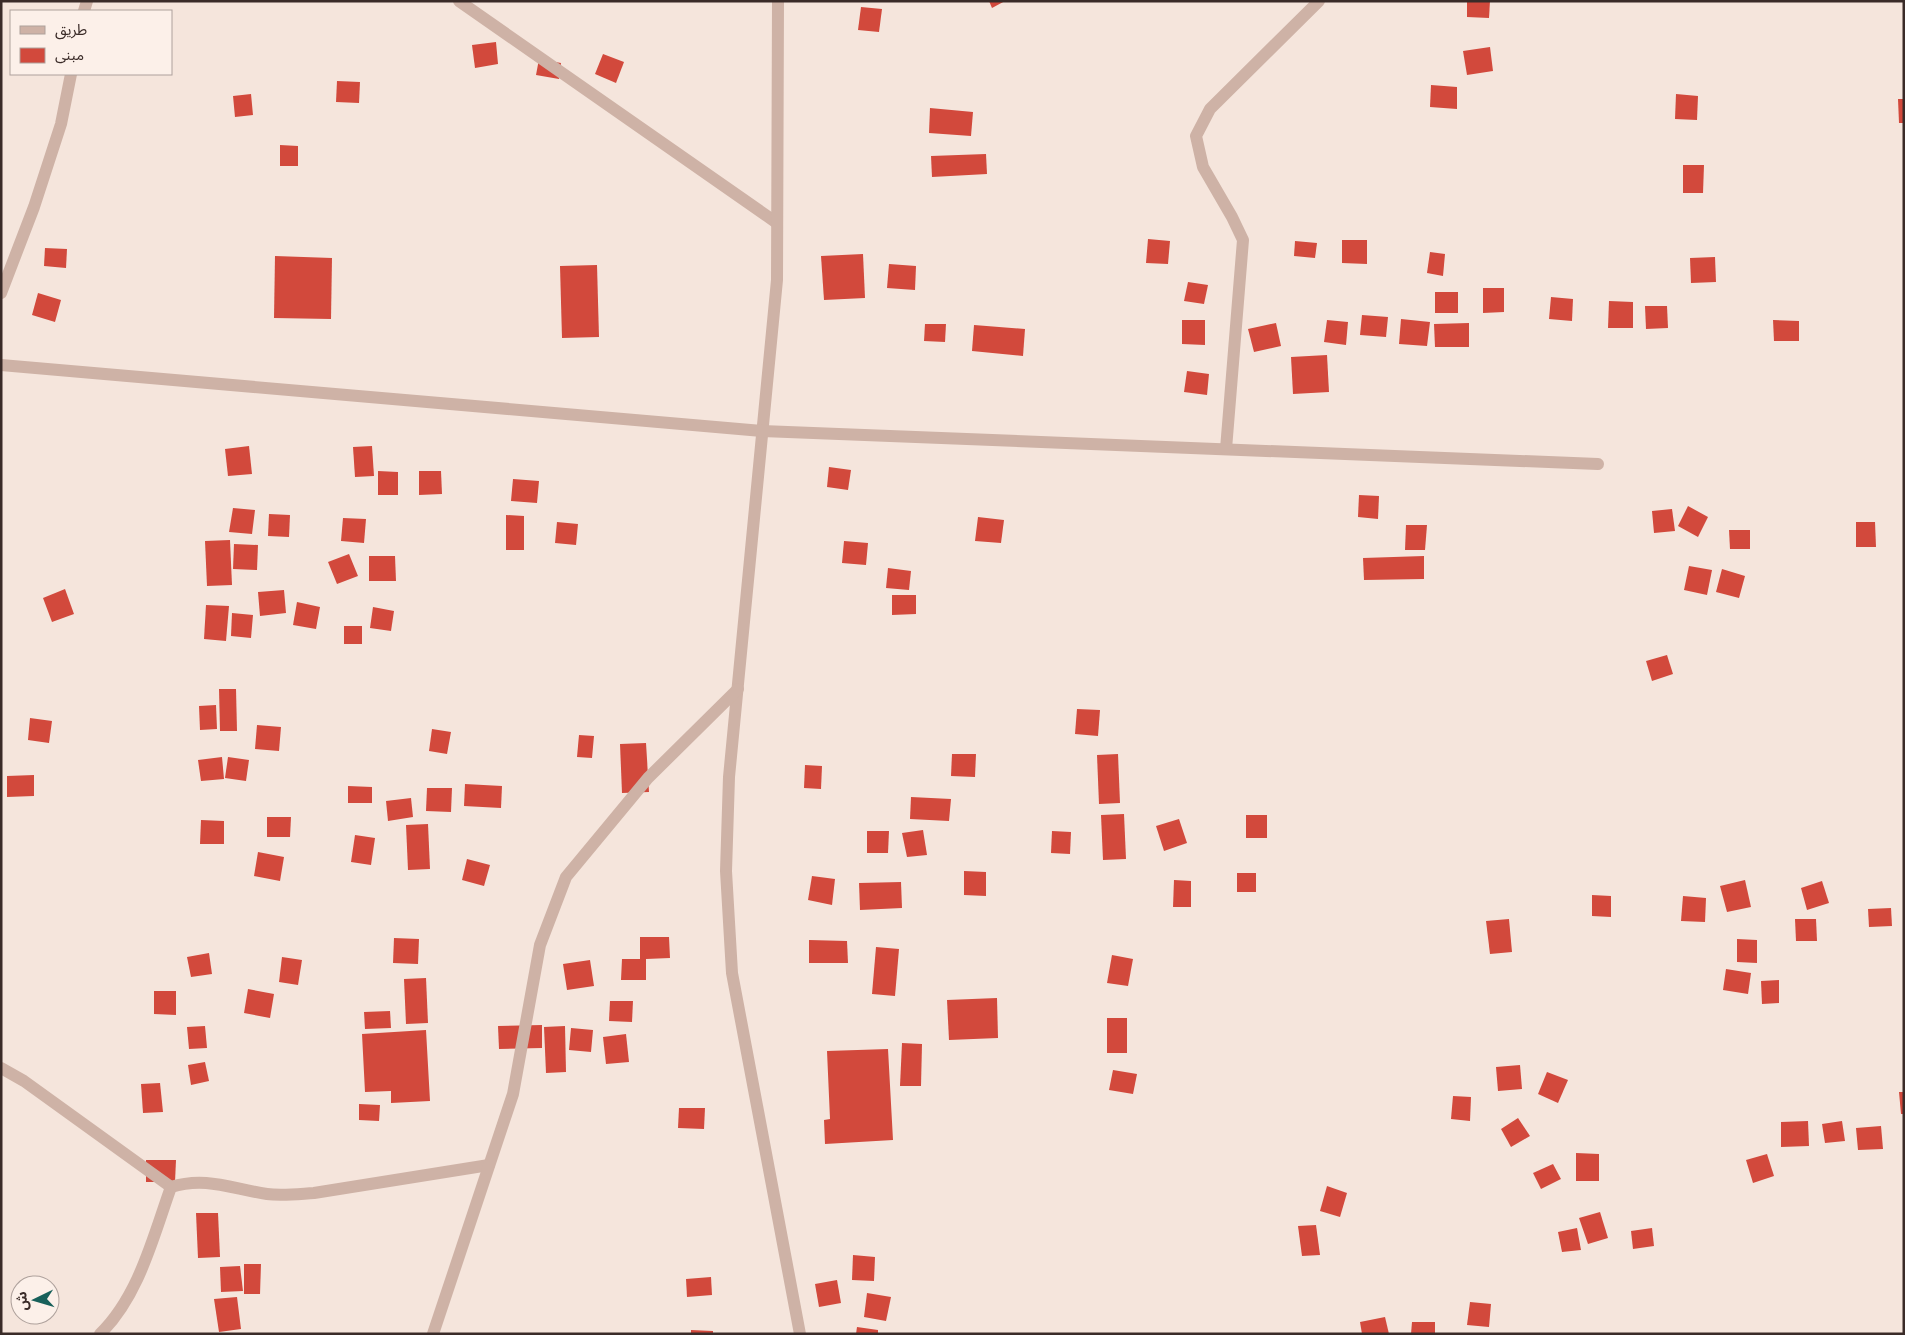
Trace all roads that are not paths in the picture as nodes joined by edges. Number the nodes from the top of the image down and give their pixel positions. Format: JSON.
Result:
{"nodes":[{"id":1,"x":459,"y":1,"type":"edge"},
{"id":2,"x":778,"y":1,"type":"edge"},
{"id":3,"x":1319,"y":1,"type":"edge"},
{"id":4,"x":71,"y":75,"type":"edge"},
{"id":5,"x":777,"y":224,"type":"junction"},
{"id":6,"x":1,"y":293,"type":"edge"},
{"id":7,"x":1,"y":365,"type":"edge"},
{"id":8,"x":762,"y":431,"type":"junction"},
{"id":9,"x":1226,"y":449,"type":"junction"},
{"id":10,"x":1598,"y":464,"type":"dead end"},
{"id":11,"x":738,"y":689,"type":"junction"},
{"id":12,"x":1,"y":1068,"type":"edge"},
{"id":13,"x":489,"y":1165,"type":"junction"},
{"id":14,"x":170,"y":1187,"type":"junction"},
{"id":15,"x":100,"y":1334,"type":"edge"},
{"id":16,"x":433,"y":1334,"type":"edge"},
{"id":17,"x":800,"y":1334,"type":"edge"}],
"edges":[{"from":1,"to":5,"type":"street"},
{"from":2,"to":5,"type":"street"},
{"from":3,"to":9,"type":"street"},
{"from":4,"to":6,"type":"street"},
{"from":5,"to":8,"type":"street"},
{"from":7,"to":8,"type":"street"},
{"from":8,"to":9,"type":"street"},
{"from":8,"to":11,"type":"street"},
{"from":9,"to":10,"type":"street"},
{"from":11,"to":13,"type":"street"},
{"from":11,"to":17,"type":"street"},
{"from":12,"to":14,"type":"street"},
{"from":13,"to":14,"type":"street"},
{"from":13,"to":16,"type":"street"},
{"from":14,"to":15,"type":"street"}]}
